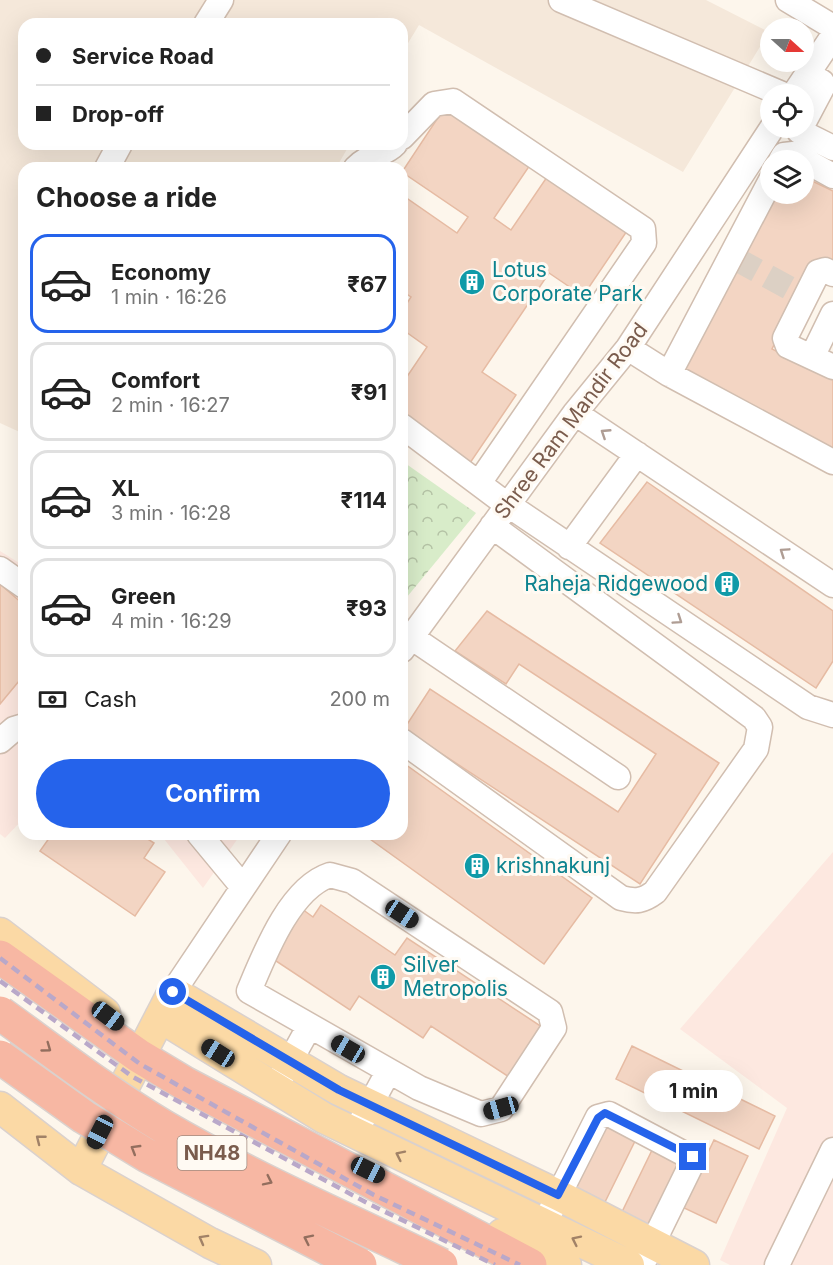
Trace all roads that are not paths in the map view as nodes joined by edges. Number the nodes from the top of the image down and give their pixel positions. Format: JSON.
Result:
{"nodes":[{"id":1,"x":221,"y":0,"type":"edge"},
{"id":2,"x":561,"y":0,"type":"edge"},
{"id":3,"x":788,"y":0,"type":"edge"},
{"id":4,"x":210,"y":18,"type":"edge"},
{"id":5,"x":833,"y":27,"type":"edge"},
{"id":6,"x":833,"y":36,"type":"edge"},
{"id":7,"x":807,"y":74,"type":"junction"},
{"id":8,"x":800,"y":84,"type":"edge"},
{"id":9,"x":760,"y":85,"type":"edge"},
{"id":10,"x":814,"y":103,"type":"edge"},
{"id":11,"x":408,"y":131,"type":"edge"},
{"id":12,"x":814,"y":136,"type":"edge"},
{"id":13,"x":766,"y":138,"type":"edge"},
{"id":14,"x":833,"y":148,"type":"edge"},
{"id":15,"x":387,"y":150,"type":"edge"},
{"id":16,"x":361,"y":162,"type":"edge"},
{"id":17,"x":814,"y":165,"type":"edge"},
{"id":18,"x":833,"y":176,"type":"edge"},
{"id":19,"x":760,"y":203,"type":"edge"},
{"id":20,"x":701,"y":239,"type":"junction"},
{"id":21,"x":734,"y":258,"type":"junction"},
{"id":22,"x":833,"y":274,"type":"edge"},
{"id":23,"x":833,"y":314,"type":"edge"},
{"id":24,"x":628,"y":348,"type":"junction"},
{"id":25,"x":823,"y":362,"type":"edge"},
{"id":26,"x":669,"y":374,"type":"junction"},
{"id":27,"x":575,"y":413,"type":"junction"},
{"id":28,"x":408,"y":429,"type":"edge"},
{"id":29,"x":637,"y":454,"type":"junction"},
{"id":30,"x":833,"y":462,"type":"edge"},
{"id":31,"x":483,"y":468,"type":"junction"},
{"id":32,"x":508,"y":505,"type":"junction"},
{"id":33,"x":492,"y":526,"type":"junction"},
{"id":34,"x":569,"y":547,"type":"junction"},
{"id":35,"x":0,"y":569,"type":"edge"},
{"id":36,"x":18,"y":582,"type":"edge"},
{"id":37,"x":833,"y":585,"type":"edge"},
{"id":38,"x":408,"y":643,"type":"edge"},
{"id":39,"x":408,"y":645,"type":"edge"},
{"id":40,"x":833,"y":715,"type":"edge"},
{"id":41,"x":18,"y":728,"type":"edge"},
{"id":42,"x":0,"y":741,"type":"edge"},
{"id":43,"x":408,"y":745,"type":"edge"},
{"id":44,"x":618,"y":777,"type":"dead end"},
{"id":45,"x":205,"y":840,"type":"edge"},
{"id":46,"x":275,"y":840,"type":"edge"},
{"id":47,"x":242,"y":886,"type":"junction"},
{"id":48,"x":0,"y":933,"type":"edge"},
{"id":49,"x":0,"y":957,"type":"edge"},
{"id":50,"x":0,"y":1013,"type":"edge"},
{"id":51,"x":154,"y":1027,"type":"junction"},
{"id":52,"x":309,"y":1027,"type":"junction"},
{"id":53,"x":0,"y":1057,"type":"edge"},
{"id":54,"x":289,"y":1061,"type":"junction"},
{"id":55,"x":388,"y":1072,"type":"junction"},
{"id":56,"x":275,"y":1088,"type":"junction"},
{"id":57,"x":370,"y":1104,"type":"junction"},
{"id":58,"x":0,"y":1107,"type":"edge"},
{"id":59,"x":355,"y":1132,"type":"junction"},
{"id":60,"x":833,"y":1150,"type":"edge"},
{"id":61,"x":81,"y":1170,"type":"junction"},
{"id":62,"x":560,"y":1191,"type":"junction"},
{"id":63,"x":544,"y":1224,"type":"junction"},
{"id":64,"x":651,"y":1248,"type":"edge"},
{"id":65,"x":256,"y":1265,"type":"edge"},
{"id":66,"x":360,"y":1265,"type":"edge"},
{"id":67,"x":441,"y":1265,"type":"edge"},
{"id":68,"x":530,"y":1265,"type":"edge"},
{"id":69,"x":566,"y":1265,"type":"edge"},
{"id":70,"x":628,"y":1265,"type":"edge"},
{"id":71,"x":694,"y":1265,"type":"edge"},
{"id":72,"x":777,"y":1265,"type":"edge"}],
"edges":[{"from":1,"to":4,"type":"street"},
{"from":2,"to":9,"type":"street"},
{"from":3,"to":5,"type":"street"},
{"from":6,"to":7,"type":"street"},
{"from":7,"to":8,"type":"street"},
{"from":7,"to":10,"type":"street"},
{"from":11,"to":31,"type":"street"},
{"from":12,"to":14,"type":"street"},
{"from":13,"to":20,"type":"street","name":"Shree Ram Mandir Road"},
{"from":15,"to":16,"type":"street"},
{"from":17,"to":18,"type":"street"},
{"from":19,"to":21,"type":"street"},
{"from":20,"to":21,"type":"street"},
{"from":20,"to":24,"type":"street","name":"Shree Ram Mandir Road"},
{"from":21,"to":26,"type":"street"},
{"from":22,"to":25,"type":"street"},
{"from":23,"to":25,"type":"street"},
{"from":24,"to":26,"type":"street"},
{"from":24,"to":27,"type":"street","name":"Shree Ram Mandir Road"},
{"from":26,"to":30,"type":"street"},
{"from":29,"to":27,"type":"street","one_way":true},
{"from":27,"to":32,"type":"street","name":"Shree Ram Mandir Road"},
{"from":28,"to":31,"type":"street"},
{"from":29,"to":34,"type":"street"},
{"from":37,"to":29,"type":"street","one_way":true},
{"from":31,"to":32,"type":"street"},
{"from":32,"to":33,"type":"street","name":"Shree Ram Mandir Road"},
{"from":32,"to":34,"type":"street"},
{"from":33,"to":38,"type":"street","name":"Shree Ram Mandir Road"},
{"from":33,"to":43,"type":"street"},
{"from":34,"to":40,"type":"street","one_way":true},
{"from":35,"to":36,"type":"street"},
{"from":39,"to":44,"type":"street"},
{"from":41,"to":42,"type":"street"},
{"from":45,"to":47,"type":"street"},
{"from":46,"to":47,"type":"street"},
{"from":47,"to":51,"type":"street"},
{"from":48,"to":51,"type":"main road"},
{"from":49,"to":51,"type":"highway"},
{"from":50,"to":67,"type":"highway","number":"NH48","one_way":true,"bridge":true},
{"from":51,"to":54,"type":"main road"},
{"from":51,"to":56,"type":"main road"},
{"from":51,"to":61,"type":"main road"},
{"from":51,"to":68,"type":"highway"},
{"from":51,"to":69,"type":"main road"},
{"from":52,"to":54,"type":"street"},
{"from":52,"to":55,"type":"street"},
{"from":52,"to":55,"type":"street"},
{"from":66,"to":53,"type":"highway","number":"NH48","one_way":true,"bridge":true},
{"from":54,"to":56,"type":"street"},
{"from":54,"to":57,"type":"main road"},
{"from":55,"to":57,"type":"street"},
{"from":56,"to":59,"type":"main road"},
{"from":57,"to":59,"type":"street"},
{"from":57,"to":62,"type":"main road"},
{"from":61,"to":58,"type":"main road","one_way":true},
{"from":63,"to":59,"type":"main road","one_way":true},
{"from":60,"to":72,"type":"street"},
{"from":65,"to":61,"type":"main road","one_way":true},
{"from":62,"to":63,"type":"street"},
{"from":62,"to":64,"type":"main road"},
{"from":62,"to":64,"type":"street"},
{"from":70,"to":63,"type":"main road","one_way":true},
{"from":64,"to":71,"type":"main road"}]}
